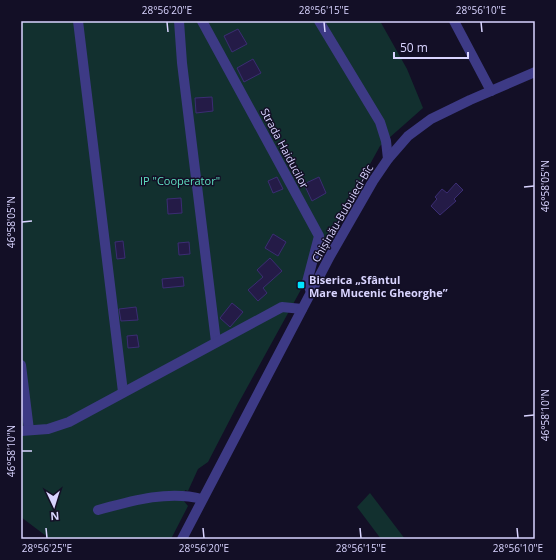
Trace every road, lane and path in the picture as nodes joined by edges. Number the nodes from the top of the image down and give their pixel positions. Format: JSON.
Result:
{"nodes":[{"id":1,"x":78,"y":21,"type":"edge"},
{"id":2,"x":179,"y":21,"type":"edge"},
{"id":3,"x":202,"y":21,"type":"edge"},
{"id":4,"x":319,"y":21,"type":"edge"},
{"id":5,"x":454,"y":21,"type":"edge"},
{"id":6,"x":535,"y":72,"type":"edge"},
{"id":7,"x":491,"y":91,"type":"junction"},
{"id":8,"x":388,"y":159,"type":"junction"},
{"id":9,"x":311,"y":292,"type":"junction"},
{"id":10,"x":302,"y":309,"type":"junction"},
{"id":11,"x":216,"y":342,"type":"junction"},
{"id":12,"x":21,"y":365,"type":"edge"},
{"id":13,"x":123,"y":392,"type":"junction"},
{"id":14,"x":25,"y":431,"type":"edge"},
{"id":15,"x":202,"y":499,"type":"junction"},
{"id":16,"x":98,"y":510,"type":"dead end"},
{"id":17,"x":182,"y":539,"type":"edge"}],
"edges":[{"from":1,"to":13,"type":"street"},
{"from":2,"to":11,"type":"street"},
{"from":3,"to":9,"type":"street","name":"Strada Haiducilor"},
{"from":4,"to":8,"type":"street"},
{"from":5,"to":7,"type":"street"},
{"from":6,"to":7,"type":"street","name":"Chișinău-Bubuieci-Bîc"},
{"from":7,"to":8,"type":"street","name":"Chișinău-Bubuieci-Bîc"},
{"from":8,"to":9,"type":"street","name":"Chișinău-Bubuieci-Bîc"},
{"from":9,"to":10,"type":"street","name":"Chișinău-Bubuieci-Bîc"},
{"from":10,"to":11,"type":"street"},
{"from":10,"to":15,"type":"street","name":"Chișinău-Bubuieci-Bîc"},
{"from":11,"to":13,"type":"street"},
{"from":12,"to":14,"type":"street"},
{"from":13,"to":14,"type":"street"},
{"from":15,"to":16,"type":"street"},
{"from":15,"to":17,"type":"street","name":"Chișinău-Bubuieci-Bîc"}]}
